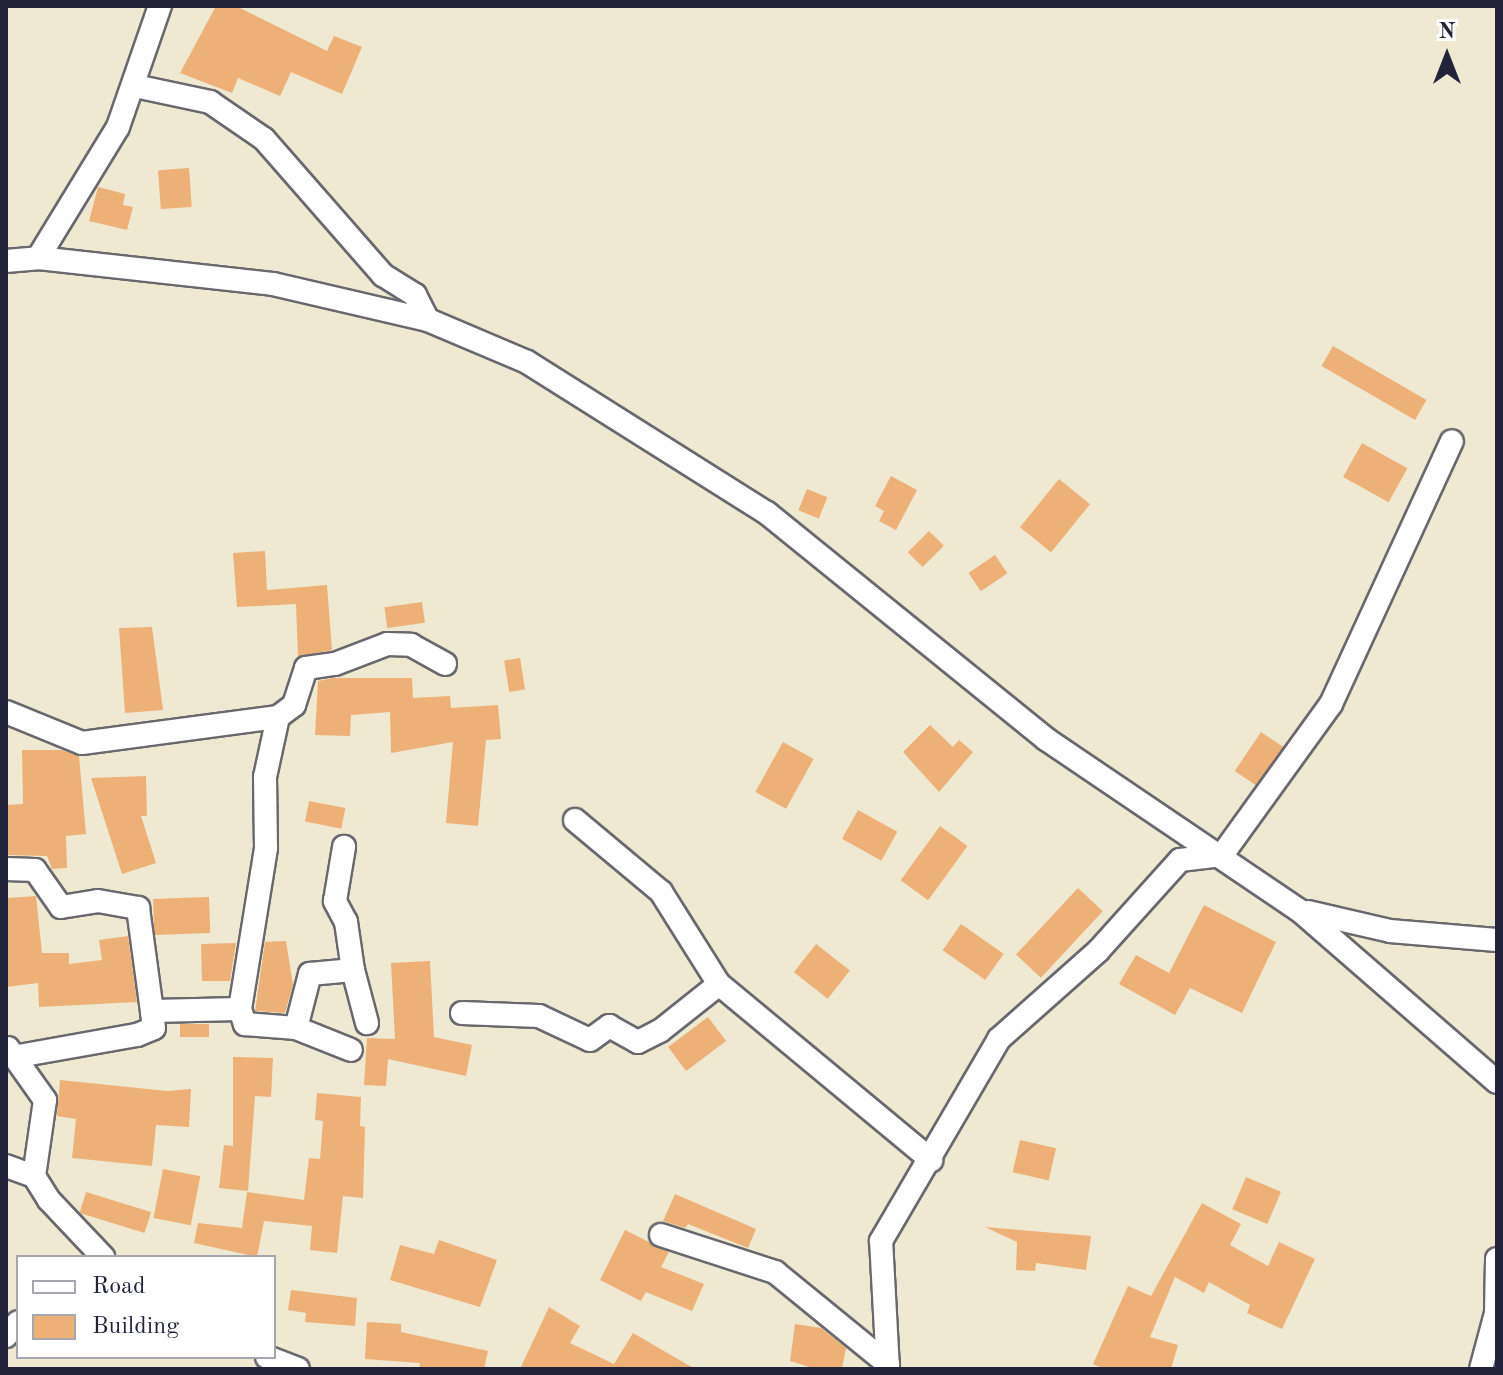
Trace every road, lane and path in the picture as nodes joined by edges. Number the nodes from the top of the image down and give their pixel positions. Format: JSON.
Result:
{"nodes":[{"id":1,"x":160,"y":6,"type":"edge"},
{"id":2,"x":135,"y":86,"type":"junction"},
{"id":3,"x":38,"y":258,"type":"junction"},
{"id":4,"x":6,"y":261,"type":"edge"},
{"id":5,"x":428,"y":320,"type":"junction"},
{"id":6,"x":1452,"y":441,"type":"dead end"},
{"id":7,"x":445,"y":664,"type":"dead end"},
{"id":8,"x":6,"y":712,"type":"edge"},
{"id":9,"x":278,"y":717,"type":"junction"},
{"id":10,"x":575,"y":820,"type":"dead end"},
{"id":11,"x":344,"y":847,"type":"dead end"},
{"id":12,"x":1222,"y":855,"type":"junction"},
{"id":13,"x":6,"y":869,"type":"edge"},
{"id":14,"x":1299,"y":910,"type":"junction"},
{"id":15,"x":1497,"y":940,"type":"edge"},
{"id":16,"x":353,"y":970,"type":"junction"},
{"id":17,"x":719,"y":984,"type":"junction"},
{"id":18,"x":240,"y":1009,"type":"junction"},
{"id":19,"x":152,"y":1011,"type":"junction"},
{"id":20,"x":462,"y":1013,"type":"dead end"},
{"id":21,"x":367,"y":1023,"type":"dead end"},
{"id":22,"x":296,"y":1028,"type":"junction"},
{"id":23,"x":351,"y":1050,"type":"dead end"},
{"id":24,"x":9,"y":1051,"type":"edge"},
{"id":25,"x":1497,"y":1082,"type":"edge"},
{"id":26,"x":931,"y":1160,"type":"junction"},
{"id":27,"x":6,"y":1166,"type":"edge"},
{"id":28,"x":34,"y":1176,"type":"junction"},
{"id":29,"x":661,"y":1235,"type":"dead end"},
{"id":30,"x":101,"y":1255,"type":"edge"},
{"id":31,"x":1497,"y":1259,"type":"edge"},
{"id":32,"x":272,"y":1359,"type":"edge"},
{"id":33,"x":888,"y":1366,"type":"edge"},
{"id":34,"x":298,"y":1369,"type":"edge"},
{"id":35,"x":1481,"y":1369,"type":"edge"}],
"edges":[{"from":1,"to":2,"type":"street"},
{"from":2,"to":3,"type":"street"},
{"from":2,"to":5,"type":"street"},
{"from":3,"to":4,"type":"street"},
{"from":3,"to":5,"type":"street"},
{"from":5,"to":12,"type":"street"},
{"from":6,"to":12,"type":"street"},
{"from":7,"to":9,"type":"street"},
{"from":8,"to":9,"type":"street"},
{"from":9,"to":18,"type":"street"},
{"from":10,"to":17,"type":"street"},
{"from":11,"to":16,"type":"street"},
{"from":12,"to":14,"type":"street"},
{"from":12,"to":26,"type":"street"},
{"from":13,"to":19,"type":"street"},
{"from":14,"to":15,"type":"street"},
{"from":14,"to":25,"type":"street"},
{"from":16,"to":21,"type":"street"},
{"from":16,"to":22,"type":"street"},
{"from":17,"to":20,"type":"street"},
{"from":17,"to":26,"type":"street"},
{"from":18,"to":19,"type":"street"},
{"from":18,"to":22,"type":"street"},
{"from":19,"to":24,"type":"street"},
{"from":22,"to":23,"type":"street"},
{"from":24,"to":28,"type":"street"},
{"from":26,"to":33,"type":"street"},
{"from":27,"to":28,"type":"street"},
{"from":28,"to":30,"type":"street"},
{"from":29,"to":33,"type":"street"},
{"from":31,"to":35,"type":"street"},
{"from":32,"to":34,"type":"street"}]}
